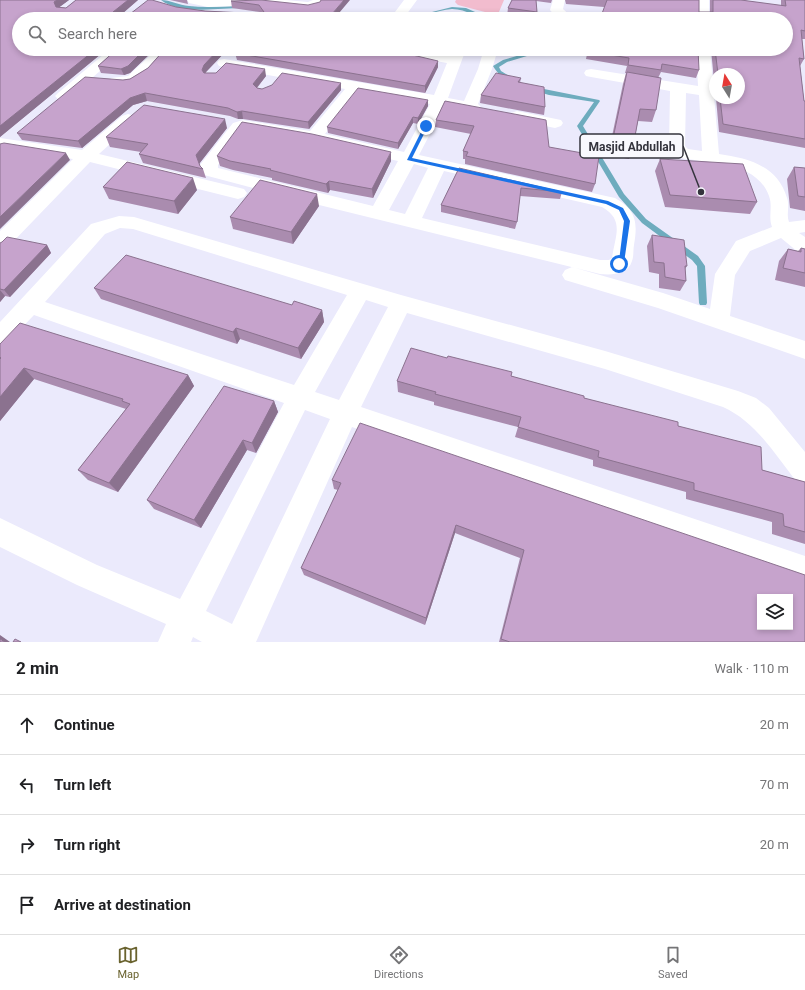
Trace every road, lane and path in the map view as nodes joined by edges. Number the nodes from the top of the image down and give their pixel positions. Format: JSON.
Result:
{"nodes":[{"id":1,"x":256,"y":0,"type":"edge"},
{"id":2,"x":320,"y":0,"type":"edge"},
{"id":3,"x":411,"y":0,"type":"edge"},
{"id":4,"x":559,"y":0,"type":"edge"},
{"id":5,"x":704,"y":0,"type":"edge"},
{"id":6,"x":188,"y":5,"type":"edge"},
{"id":7,"x":235,"y":12,"type":"edge"},
{"id":8,"x":401,"y":12,"type":"dead end"},
{"id":9,"x":558,"y":12,"type":"edge"},
{"id":10,"x":703,"y":12,"type":"edge"},
{"id":11,"x":110,"y":56,"type":"edge"},
{"id":12,"x":158,"y":56,"type":"edge"},
{"id":13,"x":456,"y":56,"type":"edge"},
{"id":14,"x":489,"y":56,"type":"edge"},
{"id":15,"x":703,"y":56,"type":"edge"},
{"id":16,"x":225,"y":62,"type":"edge"},
{"id":17,"x":279,"y":72,"type":"junction"},
{"id":18,"x":591,"y":73,"type":"dead end"},
{"id":19,"x":85,"y":78,"type":"junction"},
{"id":20,"x":268,"y":86,"type":"edge"},
{"id":21,"x":354,"y":87,"type":"junction"},
{"id":22,"x":678,"y":89,"type":"junction"},
{"id":23,"x":706,"y":92,"type":"junction"},
{"id":24,"x":439,"y":102,"type":"junction"},
{"id":25,"x":54,"y":103,"type":"edge"},
{"id":26,"x":469,"y":106,"type":"junction"},
{"id":27,"x":140,"y":108,"type":"edge"},
{"id":28,"x":485,"y":110,"type":"edge"},
{"id":29,"x":500,"y":112,"type":"edge"},
{"id":30,"x":555,"y":123,"type":"dead end"},
{"id":31,"x":314,"y":137,"type":"junction"},
{"id":32,"x":6,"y":141,"type":"edge"},
{"id":33,"x":86,"y":156,"type":"junction"},
{"id":34,"x":711,"y":157,"type":"junction"},
{"id":35,"x":409,"y":159,"type":"junction"},
{"id":36,"x":438,"y":165,"type":"junction"},
{"id":37,"x":378,"y":214,"type":"junction"},
{"id":38,"x":411,"y":222,"type":"junction"},
{"id":39,"x":805,"y":226,"type":"edge"},
{"id":40,"x":784,"y":229,"type":"junction"},
{"id":41,"x":0,"y":243,"type":"edge"},
{"id":42,"x":805,"y":247,"type":"edge"},
{"id":43,"x":361,"y":290,"type":"junction"},
{"id":44,"x":401,"y":303,"type":"junction"},
{"id":45,"x":30,"y":305,"type":"junction"},
{"id":46,"x":719,"y":320,"type":"junction"},
{"id":47,"x":0,"y":336,"type":"edge"},
{"id":48,"x":805,"y":350,"type":"edge"},
{"id":49,"x":299,"y":398,"type":"junction"},
{"id":50,"x":345,"y":414,"type":"junction"},
{"id":51,"x":805,"y":472,"type":"edge"},
{"id":52,"x":0,"y":532,"type":"edge"},
{"id":53,"x":805,"y":571,"type":"edge"},
{"id":54,"x":180,"y":630,"type":"edge"},
{"id":55,"x":235,"y":642,"type":"edge"},
{"id":56,"x":240,"y":642,"type":"edge"}],
"edges":[{"from":1,"to":2,"type":"street"},
{"from":1,"to":6,"type":"street"},
{"from":3,"to":8,"type":"street"},
{"from":4,"to":9,"type":"street"},
{"from":5,"to":10,"type":"street"},
{"from":6,"to":7,"type":"street"},
{"from":11,"to":19,"type":"street"},
{"from":12,"to":19,"type":"street"},
{"from":13,"to":24,"type":"street"},
{"from":14,"to":26,"type":"street"},
{"from":15,"to":23,"type":"street"},
{"from":16,"to":17,"type":"street"},
{"from":17,"to":20,"type":"street"},
{"from":17,"to":21,"type":"street"},
{"from":18,"to":22,"type":"street"},
{"from":19,"to":25,"type":"street"},
{"from":21,"to":24,"type":"street"},
{"from":21,"to":31,"type":"street"},
{"from":22,"to":23,"type":"street"},
{"from":22,"to":34,"type":"street"},
{"from":23,"to":34,"type":"street"},
{"from":24,"to":26,"type":"street"},
{"from":24,"to":35,"type":"street"},
{"from":26,"to":28,"type":"street"},
{"from":27,"to":33,"type":"street"},
{"from":29,"to":30,"type":"street"},
{"from":31,"to":35,"type":"street"},
{"from":31,"to":37,"type":"street"},
{"from":32,"to":33,"type":"street"},
{"from":33,"to":41,"type":"street"},
{"from":33,"to":46,"type":"street"},
{"from":34,"to":40,"type":"street"},
{"from":35,"to":36,"type":"street"},
{"from":35,"to":37,"type":"street"},
{"from":36,"to":38,"type":"street"},
{"from":36,"to":38,"type":"street"},
{"from":37,"to":38,"type":"street"},
{"from":39,"to":40,"type":"street"},
{"from":40,"to":42,"type":"street"},
{"from":40,"to":46,"type":"street"},
{"from":43,"to":44,"type":"street"},
{"from":43,"to":45,"type":"street"},
{"from":43,"to":49,"type":"street"},
{"from":44,"to":50,"type":"street"},
{"from":44,"to":51,"type":"street"},
{"from":45,"to":47,"type":"street"},
{"from":45,"to":49,"type":"street"},
{"from":46,"to":48,"type":"street"},
{"from":49,"to":50,"type":"street"},
{"from":49,"to":54,"type":"street"},
{"from":50,"to":53,"type":"street"},
{"from":50,"to":56,"type":"street"},
{"from":52,"to":54,"type":"street"},
{"from":54,"to":55,"type":"street"}]}
